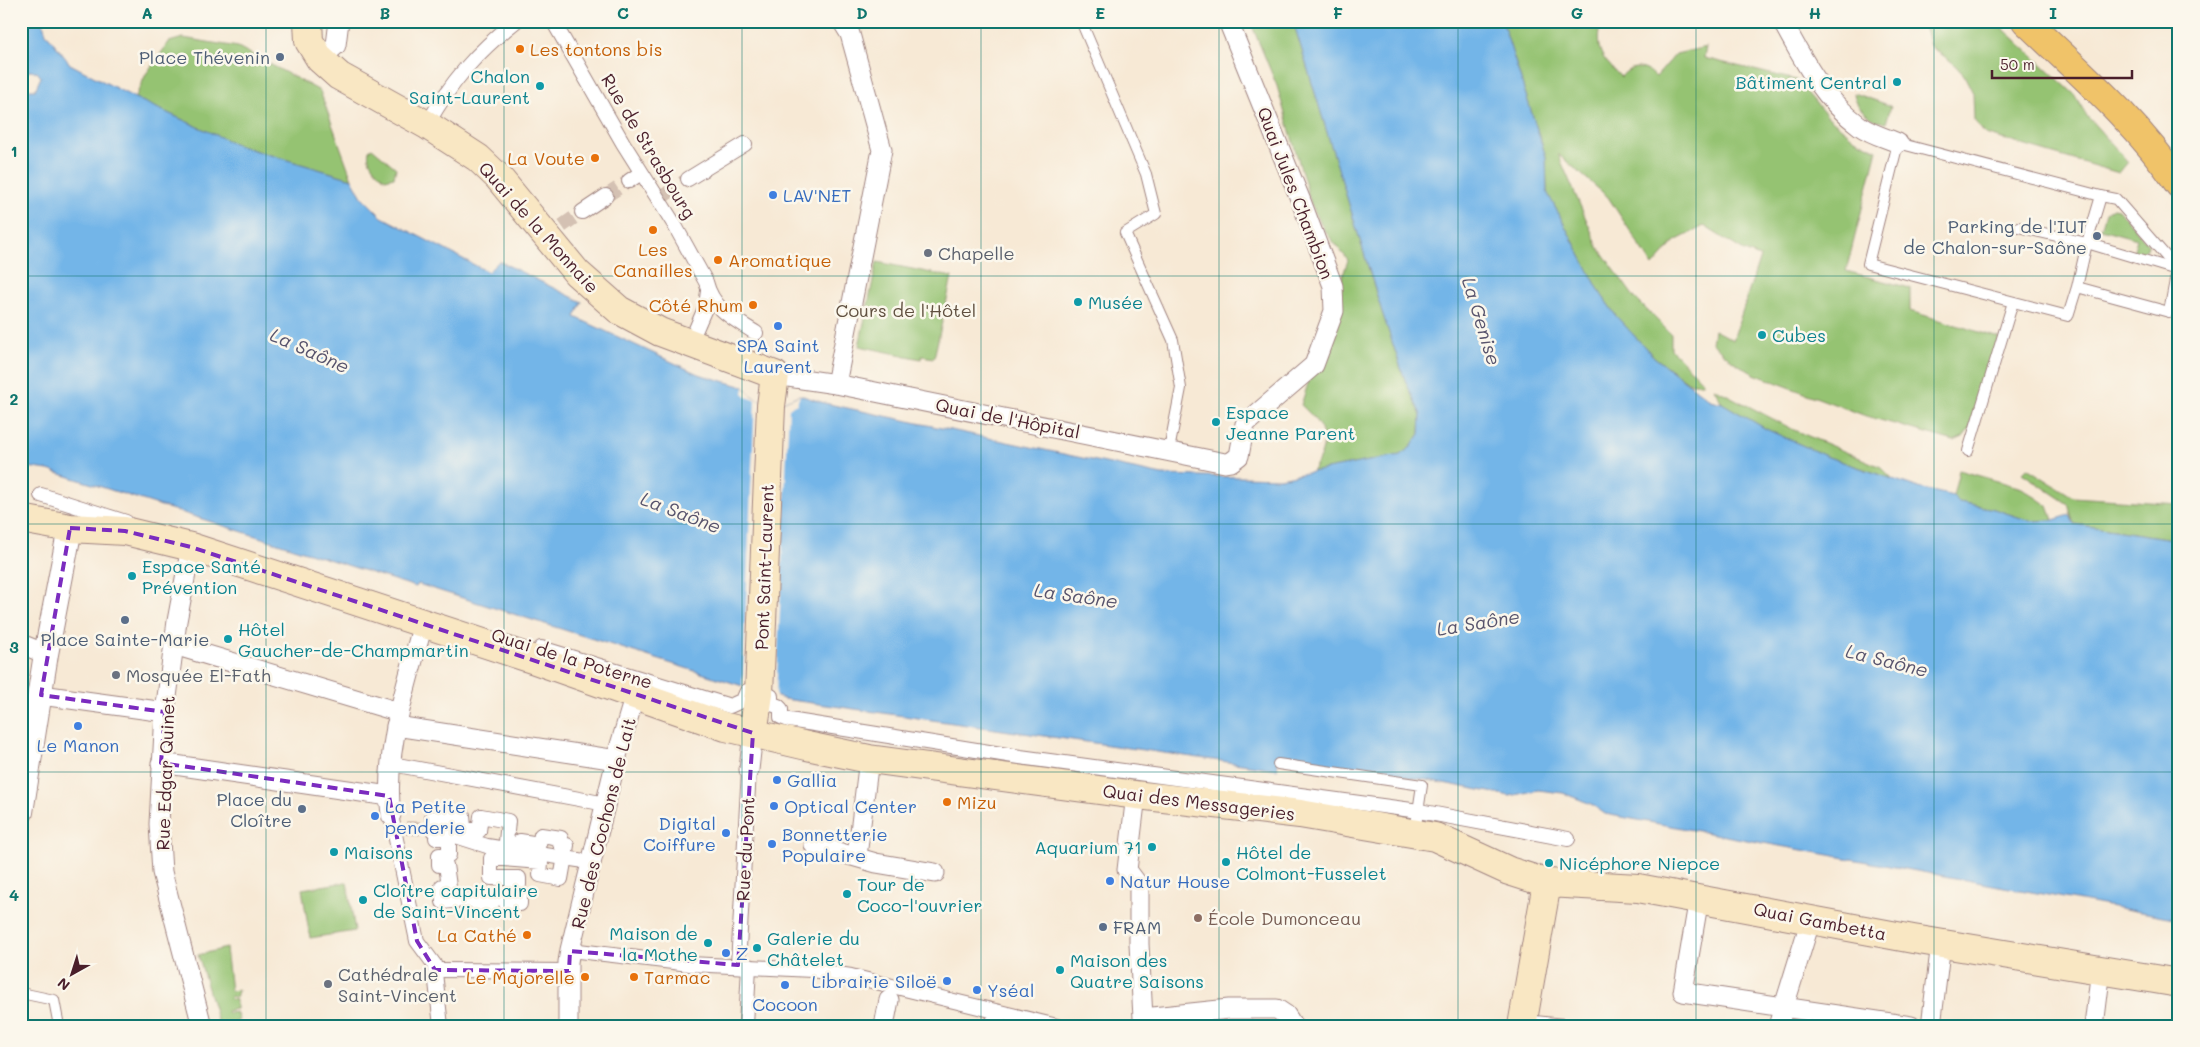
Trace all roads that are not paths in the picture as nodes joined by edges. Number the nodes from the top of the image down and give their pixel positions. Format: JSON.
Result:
{"nodes":[{"id":1,"x":308,"y":21,"type":"edge"},
{"id":2,"x":339,"y":21,"type":"edge"},
{"id":3,"x":516,"y":21,"type":"edge"},
{"id":4,"x":842,"y":21,"type":"edge"},
{"id":5,"x":1081,"y":21,"type":"edge"},
{"id":6,"x":1228,"y":21,"type":"edge"},
{"id":7,"x":1782,"y":21,"type":"edge"},
{"id":8,"x":2026,"y":21,"type":"edge"},
{"id":9,"x":557,"y":22,"type":"edge"},
{"id":10,"x":320,"y":59,"type":"junction"},
{"id":11,"x":427,"y":125,"type":"junction"},
{"id":12,"x":1898,"y":143,"type":"junction"},
{"id":13,"x":745,"y":144,"type":"dead end"},
{"id":14,"x":2174,"y":172,"type":"edge"},
{"id":15,"x":641,"y":173,"type":"junction"},
{"id":16,"x":688,"y":179,"type":"tunnel mouth"},
{"id":17,"x":629,"y":182,"type":"tunnel mouth"},
{"id":18,"x":606,"y":196,"type":"tunnel mouth"},
{"id":19,"x":2101,"y":196,"type":"junction"},
{"id":20,"x":582,"y":212,"type":"tunnel mouth"},
{"id":21,"x":2018,"y":227,"type":"dead end"},
{"id":22,"x":2087,"y":243,"type":"junction"},
{"id":23,"x":2177,"y":270,"type":"junction"},
{"id":24,"x":2077,"y":287,"type":"junction"},
{"id":25,"x":708,"y":291,"type":"junction"},
{"id":26,"x":2013,"y":302,"type":"junction"},
{"id":27,"x":756,"y":333,"type":"dead end"},
{"id":28,"x":690,"y":343,"type":"junction"},
{"id":29,"x":836,"y":384,"type":"junction"},
{"id":30,"x":773,"y":388,"type":"junction"},
{"id":31,"x":1169,"y":450,"type":"junction"},
{"id":32,"x":1968,"y":451,"type":"dead end"},
{"id":33,"x":1239,"y":456,"type":"joint"},
{"id":34,"x":41,"y":495,"type":"dead end"},
{"id":35,"x":21,"y":519,"type":"edge"},
{"id":36,"x":70,"y":528,"type":"junction"},
{"id":37,"x":191,"y":547,"type":"junction"},
{"id":38,"x":423,"y":624,"type":"junction"},
{"id":39,"x":21,"y":644,"type":"edge"},
{"id":40,"x":174,"y":645,"type":"junction"},
{"id":41,"x":46,"y":654,"type":"junction"},
{"id":42,"x":41,"y":695,"type":"junction"},
{"id":43,"x":635,"y":695,"type":"junction"},
{"id":44,"x":757,"y":706,"type":"junction"},
{"id":45,"x":165,"y":712,"type":"junction"},
{"id":46,"x":398,"y":719,"type":"junction"},
{"id":47,"x":869,"y":759,"type":"junction"},
{"id":48,"x":617,"y":760,"type":"junction"},
{"id":49,"x":161,"y":763,"type":"junction"},
{"id":50,"x":392,"y":764,"type":"junction"},
{"id":51,"x":1278,"y":764,"type":"dead end"},
{"id":52,"x":749,"y":770,"type":"joint"},
{"id":53,"x":1136,"y":795,"type":"junction"},
{"id":54,"x":606,"y":804,"type":"junction"},
{"id":55,"x":21,"y":812,"type":"edge"},
{"id":56,"x":395,"y":817,"type":"junction"},
{"id":57,"x":1417,"y":822,"type":"junction"},
{"id":58,"x":433,"y":829,"type":"junction"},
{"id":59,"x":1568,"y":839,"type":"dead end"},
{"id":60,"x":814,"y":844,"type":"dead end"},
{"id":61,"x":857,"y":856,"type":"junction"},
{"id":62,"x":566,"y":857,"type":"junction"},
{"id":63,"x":591,"y":862,"type":"junction"},
{"id":64,"x":935,"y":873,"type":"dead end"},
{"id":65,"x":1547,"y":883,"type":"junction"},
{"id":66,"x":1638,"y":888,"type":"joint"},
{"id":67,"x":1699,"y":898,"type":"junction"},
{"id":68,"x":1811,"y":919,"type":"junction"},
{"id":69,"x":573,"y":942,"type":"junction"},
{"id":70,"x":1941,"y":943,"type":"junction"},
{"id":71,"x":744,"y":965,"type":"junction"},
{"id":72,"x":2101,"y":969,"type":"junction"},
{"id":73,"x":435,"y":970,"type":"junction"},
{"id":74,"x":568,"y":971,"type":"junction"},
{"id":75,"x":2179,"y":983,"type":"edge"},
{"id":76,"x":21,"y":993,"type":"edge"},
{"id":77,"x":890,"y":993,"type":"junction"},
{"id":78,"x":1783,"y":1007,"type":"junction"},
{"id":79,"x":994,"y":1020,"type":"edge"},
{"id":80,"x":1144,"y":1022,"type":"edge"},
{"id":81,"x":1522,"y":1023,"type":"edge"},
{"id":82,"x":568,"y":1025,"type":"edge"},
{"id":83,"x":59,"y":1026,"type":"edge"},
{"id":84,"x":202,"y":1026,"type":"edge"},
{"id":85,"x":441,"y":1026,"type":"edge"},
{"id":86,"x":746,"y":1026,"type":"edge"},
{"id":87,"x":884,"y":1026,"type":"edge"},
{"id":88,"x":1057,"y":1026,"type":"edge"},
{"id":89,"x":1293,"y":1026,"type":"edge"},
{"id":90,"x":1584,"y":1026,"type":"edge"},
{"id":91,"x":1778,"y":1026,"type":"edge"},
{"id":92,"x":1911,"y":1026,"type":"edge"},
{"id":93,"x":1931,"y":1026,"type":"edge"},
{"id":94,"x":2094,"y":1026,"type":"edge"}],
"edges":[{"from":1,"to":10,"type":"main road"},
{"from":2,"to":10,"type":"street"},
{"from":3,"to":11,"type":"street"},
{"from":4,"to":29,"type":"street"},
{"from":5,"to":31,"type":"lane"},
{"from":6,"to":33,"type":"street","name":"Quai Jules Chambion"},
{"from":7,"to":12,"type":"street"},
{"from":8,"to":14,"type":"main road"},
{"from":9,"to":15,"type":"street","name":"Rue de Strasbourg"},
{"from":10,"to":11,"type":"main road","name":"Quai de la Monnaie"},
{"from":11,"to":28,"type":"main road","name":"Quai de la Monnaie"},
{"from":12,"to":19,"type":"lane"},
{"from":12,"to":26,"type":"lane"},
{"from":13,"to":16,"type":"street"},
{"from":15,"to":17,"type":"street"},
{"from":15,"to":25,"type":"street","name":"Rue de Strasbourg"},
{"from":18,"to":20,"type":"street"},
{"from":19,"to":22,"type":"lane"},
{"from":19,"to":23,"type":"lane"},
{"from":21,"to":22,"type":"lane"},
{"from":22,"to":23,"type":"lane"},
{"from":22,"to":24,"type":"lane"},
{"from":23,"to":24,"type":"lane"},
{"from":24,"to":26,"type":"lane"},
{"from":25,"to":27,"type":"street","name":"Rue de Strasbourg"},
{"from":25,"to":28,"type":"street"},
{"from":26,"to":32,"type":"lane"},
{"from":28,"to":30,"type":"main road","name":"Quai de la Monnaie"},
{"from":29,"to":30,"type":"street","name":"Quai de l'Hôpital"},
{"from":29,"to":31,"type":"street","name":"Quai de l'Hôpital"},
{"from":30,"to":44,"type":"main road","name":"Pont Saint-Laurent"},
{"from":31,"to":33,"type":"street","name":"Quai de l'Hôpital"},
{"from":34,"to":44,"type":"street","name":"Quai de la Poterne"},
{"from":35,"to":36,"type":"main road","name":"Quai de la Poterne"},
{"from":36,"to":37,"type":"main road","name":"Quai de la Poterne"},
{"from":36,"to":41,"type":"street"},
{"from":37,"to":38,"type":"main road","name":"Quai de la Poterne"},
{"from":37,"to":40,"type":"street","name":"Rue Edgar Quinet"},
{"from":38,"to":43,"type":"main road","name":"Quai de la Poterne"},
{"from":38,"to":46,"type":"street"},
{"from":39,"to":41,"type":"street"},
{"from":40,"to":45,"type":"street","name":"Rue Edgar Quinet"},
{"from":40,"to":46,"type":"street"},
{"from":41,"to":42,"type":"street"},
{"from":42,"to":45,"type":"street"},
{"from":42,"to":55,"type":"street"},
{"from":43,"to":44,"type":"main road","name":"Quai de la Poterne"},
{"from":43,"to":48,"type":"street","name":"Rue des Cochons de Lait"},
{"from":44,"to":47,"type":"main road","name":"Quai des Messageries"},
{"from":44,"to":52,"type":"street","name":"Rue du Pont"},
{"from":44,"to":57,"type":"street","name":"Quai des Messageries"},
{"from":45,"to":49,"type":"street","name":"Rue Edgar Quinet"},
{"from":46,"to":48,"type":"street"},
{"from":46,"to":50,"type":"street"},
{"from":47,"to":53,"type":"main road","name":"Quai des Messageries"},
{"from":47,"to":61,"type":"street"},
{"from":48,"to":54,"type":"street","name":"Rue des Cochons de Lait"},
{"from":49,"to":56,"type":"street"},
{"from":49,"to":84,"type":"street","name":"Rue Edgar Quinet"},
{"from":50,"to":54,"type":"street"},
{"from":50,"to":56,"type":"street"},
{"from":51,"to":57,"type":"lane"},
{"from":52,"to":71,"type":"street","name":"Rue du Pont"},
{"from":53,"to":57,"type":"main road","name":"Quai des Messageries"},
{"from":53,"to":80,"type":"street"},
{"from":54,"to":63,"type":"street","name":"Rue des Cochons de Lait"},
{"from":56,"to":73,"type":"street"},
{"from":57,"to":59,"type":"street","name":"Quai des Messageries"},
{"from":57,"to":65,"type":"main road","name":"Quai des Messageries"},
{"from":58,"to":62,"type":"street"},
{"from":58,"to":62,"type":"street"},
{"from":58,"to":62,"type":"street"},
{"from":60,"to":61,"type":"street"},
{"from":61,"to":64,"type":"street"},
{"from":62,"to":63,"type":"street"},
{"from":63,"to":69,"type":"street","name":"Rue des Cochons de Lait"},
{"from":65,"to":66,"type":"main road","name":"Quai des Messageries"},
{"from":65,"to":81,"type":"main road"},
{"from":66,"to":67,"type":"main road","name":"Quai Gambetta"},
{"from":67,"to":68,"type":"main road","name":"Quai Gambetta"},
{"from":67,"to":78,"type":"street"},
{"from":68,"to":70,"type":"main road","name":"Quai Gambetta"},
{"from":68,"to":78,"type":"street"},
{"from":69,"to":71,"type":"street"},
{"from":69,"to":74,"type":"street","name":"Rue des Cochons de Lait"},
{"from":70,"to":72,"type":"main road","name":"Quai Gambetta"},
{"from":70,"to":93,"type":"street"},
{"from":71,"to":77,"type":"street"},
{"from":71,"to":86,"type":"street","name":"Rue du Pont"},
{"from":72,"to":75,"type":"main road","name":"Quai Gambetta"},
{"from":72,"to":94,"type":"street"},
{"from":73,"to":74,"type":"street"},
{"from":73,"to":85,"type":"street"},
{"from":74,"to":82,"type":"street","name":"Rue des Cochons de Lait"},
{"from":76,"to":83,"type":"lane"},
{"from":77,"to":79,"type":"street"},
{"from":77,"to":87,"type":"street"},
{"from":78,"to":91,"type":"street"},
{"from":78,"to":92,"type":"street"},
{"from":79,"to":88,"type":"street"},
{"from":80,"to":89,"type":"street"},
{"from":81,"to":90,"type":"lane"}]}
